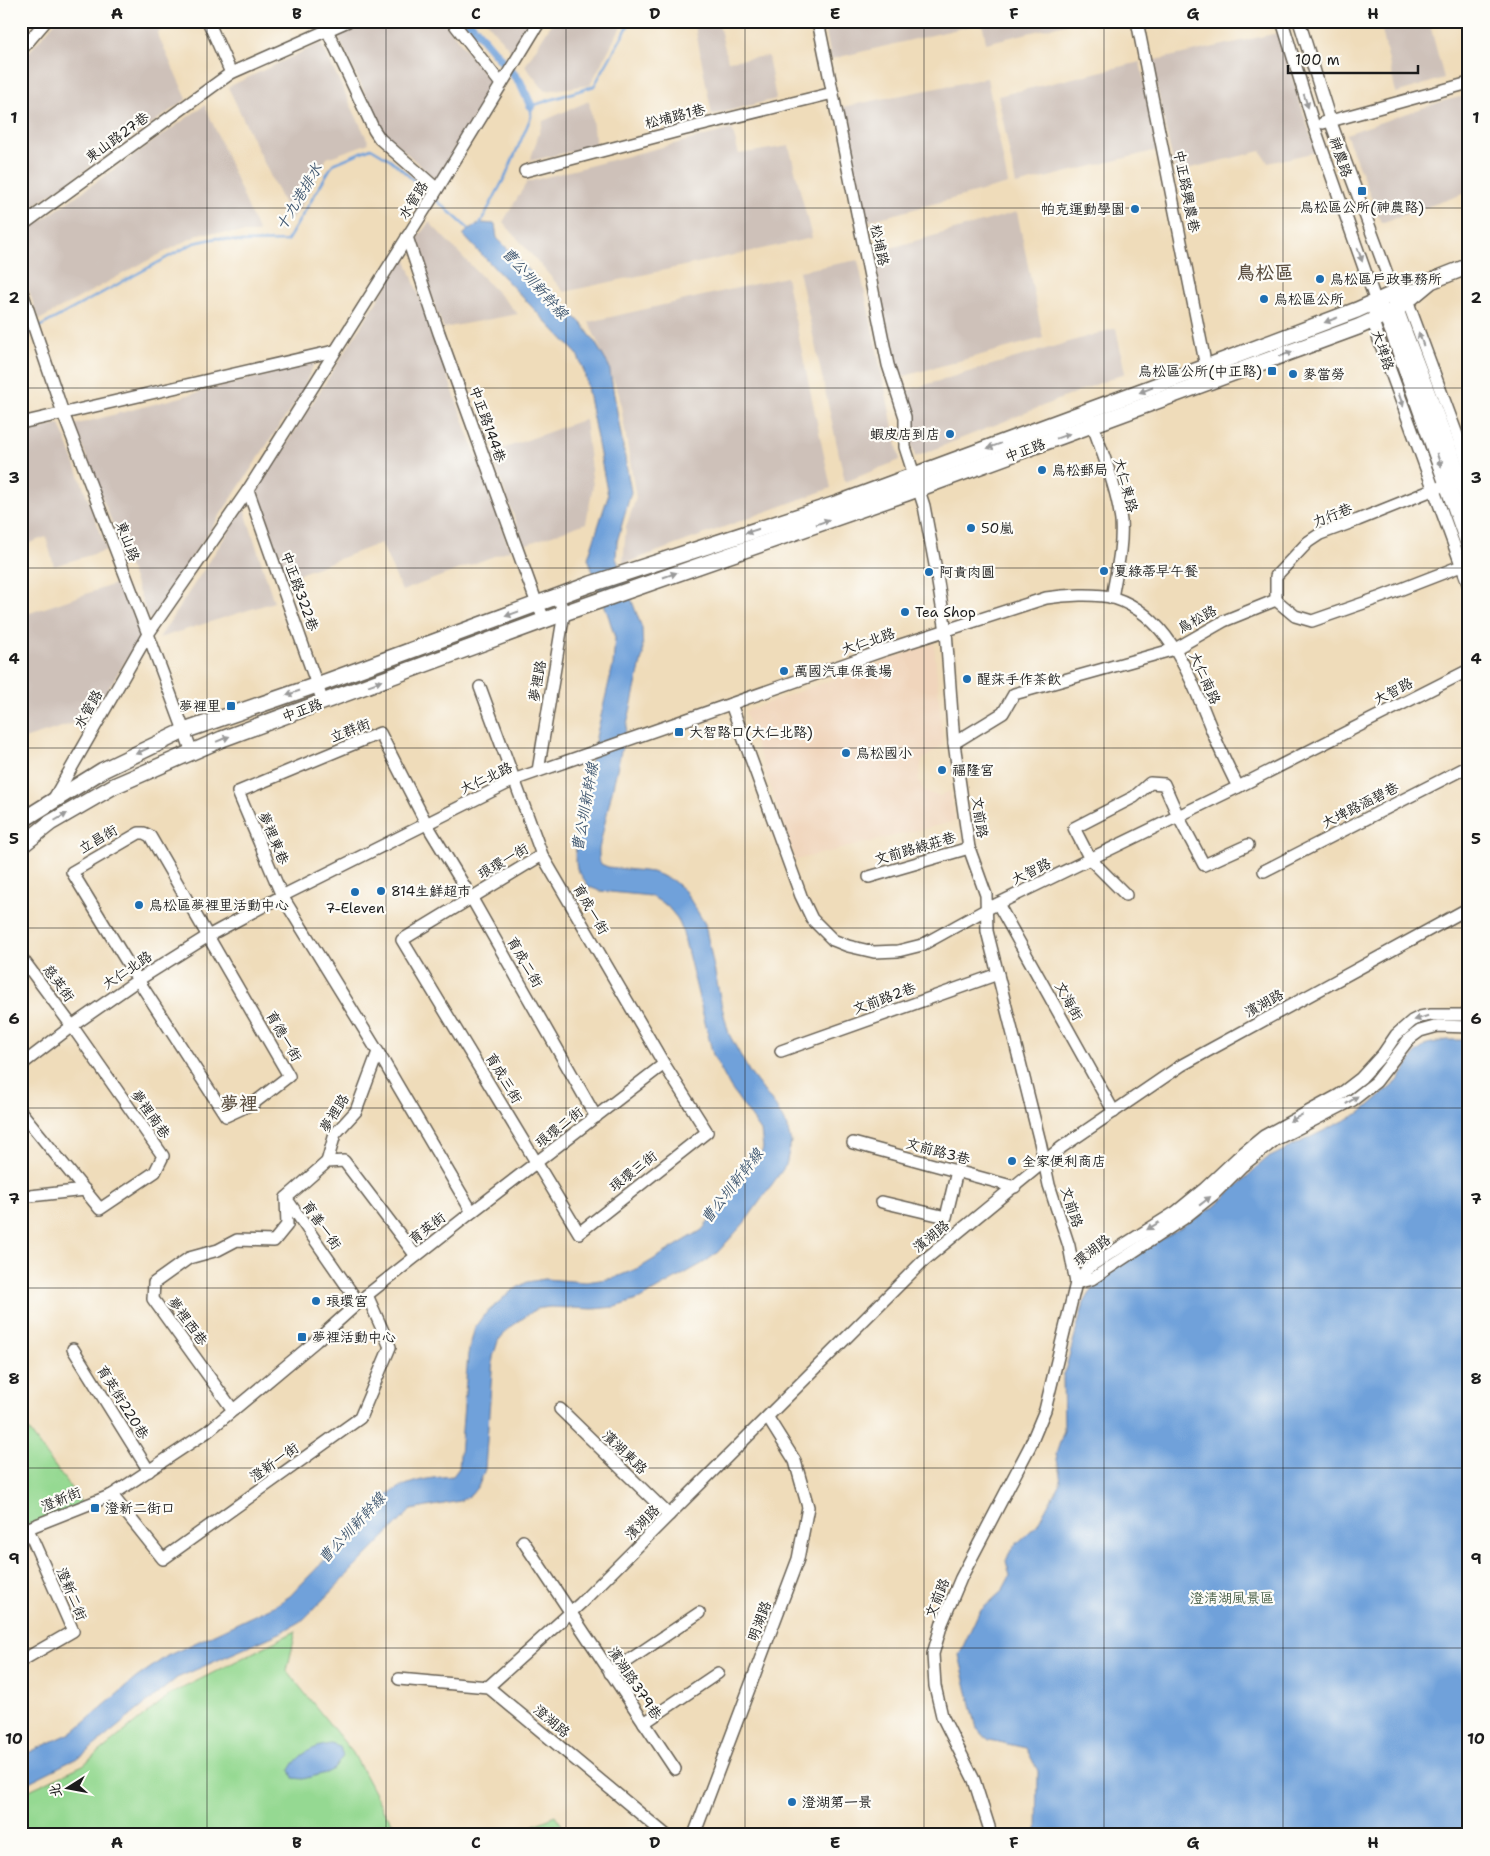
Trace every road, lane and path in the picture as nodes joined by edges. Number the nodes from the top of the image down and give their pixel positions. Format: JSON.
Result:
{"nodes":[{"id":1,"x":46,"y":21,"type":"edge"},
{"id":2,"x":208,"y":21,"type":"edge"},
{"id":3,"x":348,"y":21,"type":"edge"},
{"id":4,"x":452,"y":21,"type":"edge"},
{"id":5,"x":540,"y":21,"type":"edge"},
{"id":6,"x":818,"y":21,"type":"edge"},
{"id":7,"x":1137,"y":21,"type":"edge"},
{"id":8,"x":1282,"y":21,"type":"edge"},
{"id":9,"x":1299,"y":21,"type":"edge"},
{"id":10,"x":327,"y":30,"type":"junction"},
{"id":11,"x":21,"y":50,"type":"edge"},
{"id":12,"x":231,"y":72,"type":"junction"},
{"id":13,"x":503,"y":81,"type":"junction"},
{"id":14,"x":1469,"y":83,"type":"edge"},
{"id":15,"x":833,"y":93,"type":"junction"},
{"id":16,"x":1330,"y":120,"type":"junction"},
{"id":17,"x":1314,"y":126,"type":"junction"},
{"id":18,"x":525,"y":171,"type":"dead end"},
{"id":19,"x":436,"y":191,"type":"junction"},
{"id":20,"x":21,"y":226,"type":"edge"},
{"id":21,"x":407,"y":237,"type":"junction"},
{"id":22,"x":1469,"y":266,"type":"edge"},
{"id":23,"x":21,"y":289,"type":"edge"},
{"id":24,"x":1376,"y":302,"type":"junction"},
{"id":25,"x":1396,"y":305,"type":"junction"},
{"id":26,"x":334,"y":351,"type":"junction"},
{"id":27,"x":1206,"y":367,"type":"junction"},
{"id":28,"x":63,"y":413,"type":"junction"},
{"id":29,"x":1090,"y":419,"type":"junction"},
{"id":30,"x":21,"y":423,"type":"edge"},
{"id":31,"x":1458,"y":474,"type":"edge"},
{"id":32,"x":916,"y":481,"type":"junction"},
{"id":33,"x":248,"y":490,"type":"junction"},
{"id":34,"x":1469,"y":502,"type":"edge"},
{"id":35,"x":1469,"y":546,"type":"edge"},
{"id":36,"x":1460,"y":566,"type":"junction"},
{"id":37,"x":1469,"y":586,"type":"edge"},
{"id":38,"x":558,"y":597,"type":"junction"},
{"id":39,"x":1112,"y":598,"type":"junction"},
{"id":40,"x":1276,"y":600,"type":"junction"},
{"id":41,"x":537,"y":604,"type":"junction"},
{"id":42,"x":564,"y":612,"type":"junction"},
{"id":43,"x":545,"y":620,"type":"junction"},
{"id":44,"x":946,"y":631,"type":"junction"},
{"id":45,"x":148,"y":634,"type":"junction"},
{"id":46,"x":1175,"y":649,"type":"junction"},
{"id":47,"x":1469,"y":670,"type":"edge"},
{"id":48,"x":318,"y":685,"type":"junction"},
{"id":49,"x":480,"y":687,"type":"dead end"},
{"id":50,"x":323,"y":702,"type":"junction"},
{"id":51,"x":731,"y":704,"type":"junction"},
{"id":52,"x":184,"y":731,"type":"junction"},
{"id":53,"x":954,"y":743,"type":"junction"},
{"id":54,"x":192,"y":752,"type":"junction"},
{"id":55,"x":1469,"y":766,"type":"edge"},
{"id":56,"x":538,"y":771,"type":"junction"},
{"id":57,"x":516,"y":779,"type":"junction"},
{"id":58,"x":1238,"y":787,"type":"junction"},
{"id":59,"x":238,"y":792,"type":"joint"},
{"id":60,"x":53,"y":800,"type":"junction"},
{"id":61,"x":1178,"y":816,"type":"junction"},
{"id":62,"x":21,"y":821,"type":"edge"},
{"id":63,"x":426,"y":823,"type":"junction"},
{"id":64,"x":1248,"y":844,"type":"dead end"},
{"id":65,"x":21,"y":846,"type":"edge"},
{"id":66,"x":969,"y":848,"type":"junction"},
{"id":67,"x":542,"y":855,"type":"junction"},
{"id":68,"x":1090,"y":859,"type":"junction"},
{"id":69,"x":1264,"y":871,"type":"dead end"},
{"id":70,"x":869,"y":877,"type":"dead end"},
{"id":71,"x":1126,"y":895,"type":"dead end"},
{"id":72,"x":282,"y":896,"type":"junction"},
{"id":73,"x":471,"y":897,"type":"junction"},
{"id":74,"x":998,"y":904,"type":"junction"},
{"id":75,"x":1469,"y":908,"type":"edge"},
{"id":76,"x":987,"y":909,"type":"junction"},
{"id":77,"x":208,"y":936,"type":"junction"},
{"id":78,"x":402,"y":940,"type":"joint"},
{"id":79,"x":21,"y":957,"type":"edge"},
{"id":80,"x":998,"y":974,"type":"junction"},
{"id":81,"x":138,"y":980,"type":"junction"},
{"id":82,"x":1469,"y":1015,"type":"edge"},
{"id":83,"x":72,"y":1026,"type":"junction"},
{"id":84,"x":1469,"y":1027,"type":"edge"},
{"id":85,"x":781,"y":1051,"type":"dead end"},
{"id":86,"x":378,"y":1052,"type":"junction"},
{"id":87,"x":664,"y":1064,"type":"junction"},
{"id":88,"x":21,"y":1065,"type":"edge"},
{"id":89,"x":21,"y":1112,"type":"edge"},
{"id":90,"x":1114,"y":1112,"type":"junction"},
{"id":91,"x":596,"y":1117,"type":"junction"},
{"id":92,"x":707,"y":1132,"type":"joint"},
{"id":93,"x":853,"y":1143,"type":"dead end"},
{"id":94,"x":327,"y":1162,"type":"junction"},
{"id":95,"x":538,"y":1162,"type":"junction"},
{"id":96,"x":1044,"y":1162,"type":"junction"},
{"id":97,"x":956,"y":1171,"type":"junction"},
{"id":98,"x":1015,"y":1187,"type":"junction"},
{"id":99,"x":85,"y":1190,"type":"junction"},
{"id":100,"x":21,"y":1197,"type":"edge"},
{"id":101,"x":286,"y":1198,"type":"junction"},
{"id":102,"x":882,"y":1202,"type":"dead end"},
{"id":103,"x":472,"y":1212,"type":"junction"},
{"id":104,"x":579,"y":1233,"type":"joint"},
{"id":105,"x":416,"y":1256,"type":"junction"},
{"id":106,"x":1076,"y":1283,"type":"junction"},
{"id":107,"x":362,"y":1299,"type":"junction"},
{"id":108,"x":73,"y":1349,"type":"dead end"},
{"id":109,"x":560,"y":1409,"type":"dead end"},
{"id":110,"x":233,"y":1410,"type":"junction"},
{"id":111,"x":768,"y":1418,"type":"junction"},
{"id":112,"x":148,"y":1471,"type":"junction"},
{"id":113,"x":112,"y":1495,"type":"junction"},
{"id":114,"x":669,"y":1516,"type":"junction"},
{"id":115,"x":24,"y":1530,"type":"edge"},
{"id":116,"x":523,"y":1541,"type":"dead end"},
{"id":117,"x":570,"y":1613,"type":"junction"},
{"id":118,"x":700,"y":1613,"type":"dead end"},
{"id":119,"x":21,"y":1661,"type":"edge"},
{"id":120,"x":610,"y":1673,"type":"junction"},
{"id":121,"x":718,"y":1673,"type":"dead end"},
{"id":122,"x":399,"y":1679,"type":"dead end"},
{"id":123,"x":488,"y":1688,"type":"junction"},
{"id":124,"x":644,"y":1723,"type":"junction"},
{"id":125,"x":675,"y":1769,"type":"dead end"},
{"id":126,"x":666,"y":1835,"type":"edge"},
{"id":127,"x":694,"y":1835,"type":"edge"},
{"id":128,"x":990,"y":1835,"type":"edge"}],
"edges":[{"from":1,"to":11,"type":"street"},
{"from":2,"to":12,"type":"street"},
{"from":3,"to":10,"type":"street","name":"東山路27巷"},
{"from":4,"to":13,"type":"street"},
{"from":5,"to":13,"type":"street","name":"水管路"},
{"from":6,"to":15,"type":"street","name":"松埔路"},
{"from":7,"to":27,"type":"street","name":"中正路興農巷"},
{"from":8,"to":17,"type":"street","name":"神農路","one_way":true},
{"from":9,"to":16,"type":"street","name":"神農路"},
{"from":10,"to":12,"type":"street","name":"東山路27巷"},
{"from":10,"to":19,"type":"street"},
{"from":12,"to":20,"type":"street","name":"東山路27巷"},
{"from":13,"to":19,"type":"street","name":"水管路"},
{"from":14,"to":16,"type":"street"},
{"from":15,"to":18,"type":"street","name":"松埔路1巷"},
{"from":15,"to":32,"type":"street","name":"松埔路"},
{"from":16,"to":17,"type":"street"},
{"from":16,"to":25,"type":"street","name":"神農路"},
{"from":17,"to":24,"type":"street","name":"神農路","one_way":true},
{"from":19,"to":21,"type":"street","name":"水管路"},
{"from":21,"to":26,"type":"street","name":"水管路"},
{"from":21,"to":41,"type":"street","name":"中正路144巷"},
{"from":22,"to":25,"type":"main road","name":"中正路"},
{"from":23,"to":28,"type":"street","name":"東山路"},
{"from":24,"to":25,"type":"main road","name":"中正路"},
{"from":24,"to":27,"type":"main road","name":"中正路","one_way":true},
{"from":29,"to":25,"type":"main road","name":"中正路","one_way":true},
{"from":25,"to":31,"type":"main road","name":"大埤路"},
{"from":31,"to":25,"type":"street","name":"大埤路","one_way":true},
{"from":26,"to":28,"type":"street"},
{"from":26,"to":33,"type":"street","name":"水管路"},
{"from":27,"to":29,"type":"main road","name":"中正路","one_way":true},
{"from":28,"to":30,"type":"street"},
{"from":28,"to":45,"type":"street","name":"東山路"},
{"from":29,"to":32,"type":"main road","name":"中正路"},
{"from":29,"to":39,"type":"street","name":"大仁東路"},
{"from":31,"to":34,"type":"main road","name":"大埤路"},
{"from":31,"to":35,"type":"main road","name":"大埤路"},
{"from":31,"to":36,"type":"street","name":"大埤路"},
{"from":31,"to":40,"type":"street","name":"力行巷"},
{"from":32,"to":38,"type":"main road","name":"中正路","one_way":true},
{"from":42,"to":32,"type":"main road","name":"中正路","one_way":true},
{"from":32,"to":44,"type":"street","name":"文前路"},
{"from":33,"to":45,"type":"street","name":"水管路"},
{"from":33,"to":48,"type":"street","name":"中正路322巷"},
{"from":36,"to":37,"type":"street","name":"大埤路"},
{"from":36,"to":40,"type":"street"},
{"from":38,"to":41,"type":"main road","name":"中正路"},
{"from":38,"to":42,"type":"street"},
{"from":39,"to":44,"type":"street","name":"大仁南路"},
{"from":39,"to":46,"type":"street","name":"大仁南路"},
{"from":40,"to":46,"type":"street","name":"鳥松路"},
{"from":41,"to":43,"type":"street","name":"中正路144巷"},
{"from":41,"to":48,"type":"main road","name":"中正路","one_way":true},
{"from":42,"to":43,"type":"main road","name":"中正路"},
{"from":42,"to":56,"type":"street","name":"夢裡路"},
{"from":50,"to":43,"type":"main road","name":"中正路","one_way":true},
{"from":44,"to":51,"type":"street","name":"大仁北路"},
{"from":44,"to":53,"type":"street","name":"文前路"},
{"from":45,"to":52,"type":"street","name":"東山路"},
{"from":45,"to":60,"type":"street","name":"水管路"},
{"from":46,"to":53,"type":"street","name":"鳥松路"},
{"from":46,"to":58,"type":"street","name":"大仁南路"},
{"from":47,"to":58,"type":"street","name":"大智路"},
{"from":48,"to":50,"type":"street","name":"中正路322巷"},
{"from":48,"to":52,"type":"main road","name":"中正路","one_way":true},
{"from":49,"to":57,"type":"street","name":"育成一街"},
{"from":54,"to":50,"type":"main road","name":"中正路","one_way":true},
{"from":51,"to":56,"type":"street","name":"大仁北路"},
{"from":51,"to":76,"type":"street","name":"大智路"},
{"from":52,"to":54,"type":"street","name":"東山路"},
{"from":52,"to":60,"type":"main road","name":"中正路","one_way":true},
{"from":53,"to":66,"type":"street","name":"文前路"},
{"from":65,"to":54,"type":"main road","name":"中正路","one_way":true},
{"from":55,"to":69,"type":"street","name":"大埤路涵碧巷"},
{"from":56,"to":57,"type":"street","name":"大仁北路"},
{"from":57,"to":63,"type":"street","name":"大仁北路"},
{"from":57,"to":67,"type":"street","name":"育成一街"},
{"from":58,"to":61,"type":"street","name":"大智路"},
{"from":59,"to":63,"type":"street","name":"立群街"},
{"from":59,"to":72,"type":"street","name":"夢裡東巷"},
{"from":60,"to":62,"type":"main road","name":"中正路"},
{"from":61,"to":64,"type":"street"},
{"from":61,"to":68,"type":"street","name":"大智路"},
{"from":61,"to":68,"type":"street"},
{"from":63,"to":72,"type":"street","name":"大仁北路"},
{"from":63,"to":73,"type":"street","name":"育成二街"},
{"from":66,"to":70,"type":"street","name":"文前路綠莊巷"},
{"from":66,"to":76,"type":"street","name":"文前路"},
{"from":67,"to":73,"type":"street","name":"琅環一街"},
{"from":67,"to":87,"type":"street","name":"育成一街"},
{"from":68,"to":71,"type":"street"},
{"from":68,"to":74,"type":"street","name":"大智路"},
{"from":72,"to":77,"type":"street","name":"大仁北路"},
{"from":72,"to":86,"type":"street"},
{"from":73,"to":78,"type":"street","name":"琅環一街"},
{"from":73,"to":91,"type":"street","name":"育成二街"},
{"from":74,"to":76,"type":"street","name":"大智路"},
{"from":74,"to":90,"type":"street","name":"文海街"},
{"from":75,"to":90,"type":"street","name":"濱湖路"},
{"from":76,"to":80,"type":"street","name":"文前路"},
{"from":77,"to":81,"type":"street","name":"大仁北路"},
{"from":77,"to":81,"type":"street","name":"立昌街"},
{"from":77,"to":81,"type":"street","name":"育德一街"},
{"from":78,"to":95,"type":"street","name":"育成三街"},
{"from":79,"to":83,"type":"street","name":"慈英街"},
{"from":80,"to":85,"type":"street","name":"文前路2巷"},
{"from":80,"to":96,"type":"street","name":"文前路"},
{"from":81,"to":83,"type":"street","name":"大仁北路"},
{"from":82,"to":106,"type":"street","name":"環湖路","one_way":true},
{"from":83,"to":88,"type":"street","name":"大仁北路"},
{"from":83,"to":99,"type":"street","name":"夢裡南巷"},
{"from":106,"to":84,"type":"street","name":"環湖路","one_way":true},
{"from":86,"to":94,"type":"street","name":"夢裡路"},
{"from":86,"to":103,"type":"street"},
{"from":87,"to":91,"type":"street","name":"琅環二街"},
{"from":87,"to":92,"type":"street","name":"育成一街"},
{"from":89,"to":99,"type":"street","name":"夢裡南巷"},
{"from":90,"to":96,"type":"street","name":"濱湖路"},
{"from":91,"to":95,"type":"street","name":"琅環二街"},
{"from":92,"to":104,"type":"street","name":"琅環三街"},
{"from":93,"to":97,"type":"street","name":"文前路3巷"},
{"from":94,"to":101,"type":"street","name":"育善一街"},
{"from":94,"to":105,"type":"street"},
{"from":95,"to":103,"type":"street","name":"琅環二街"},
{"from":95,"to":104,"type":"street","name":"育成三街"},
{"from":96,"to":98,"type":"street","name":"濱湖路"},
{"from":96,"to":106,"type":"street","name":"文前路"},
{"from":97,"to":98,"type":"street","name":"文前路3巷"},
{"from":97,"to":102,"type":"street"},
{"from":98,"to":111,"type":"street","name":"濱湖路"},
{"from":99,"to":100,"type":"street"},
{"from":101,"to":107,"type":"street","name":"育善一街"},
{"from":101,"to":110,"type":"street","name":"夢裡西巷"},
{"from":103,"to":105,"type":"street","name":"育英街"},
{"from":105,"to":107,"type":"street","name":"育英街"},
{"from":106,"to":128,"type":"street","name":"文前路"},
{"from":107,"to":110,"type":"street","name":"育英街"},
{"from":107,"to":113,"type":"street","name":"澄新一街"},
{"from":108,"to":112,"type":"street","name":"育英街220巷"},
{"from":109,"to":114,"type":"street","name":"濱湖東路"},
{"from":110,"to":112,"type":"street","name":"育英街"},
{"from":111,"to":114,"type":"street","name":"濱湖路"},
{"from":111,"to":127,"type":"street","name":"明湖路"},
{"from":112,"to":113,"type":"street","name":"育英街"},
{"from":113,"to":115,"type":"street","name":"澄新街"},
{"from":114,"to":117,"type":"street","name":"濱湖路"},
{"from":115,"to":119,"type":"street","name":"澄新二街"},
{"from":116,"to":117,"type":"street","name":"濱湖路379巷"},
{"from":117,"to":120,"type":"street","name":"濱湖路379巷"},
{"from":117,"to":123,"type":"street","name":"濱湖路"},
{"from":118,"to":120,"type":"street"},
{"from":120,"to":124,"type":"street","name":"濱湖路379巷"},
{"from":121,"to":124,"type":"street"},
{"from":122,"to":123,"type":"street"},
{"from":123,"to":126,"type":"street","name":"澄湖路"},
{"from":124,"to":125,"type":"street","name":"濱湖路379巷"}]}
